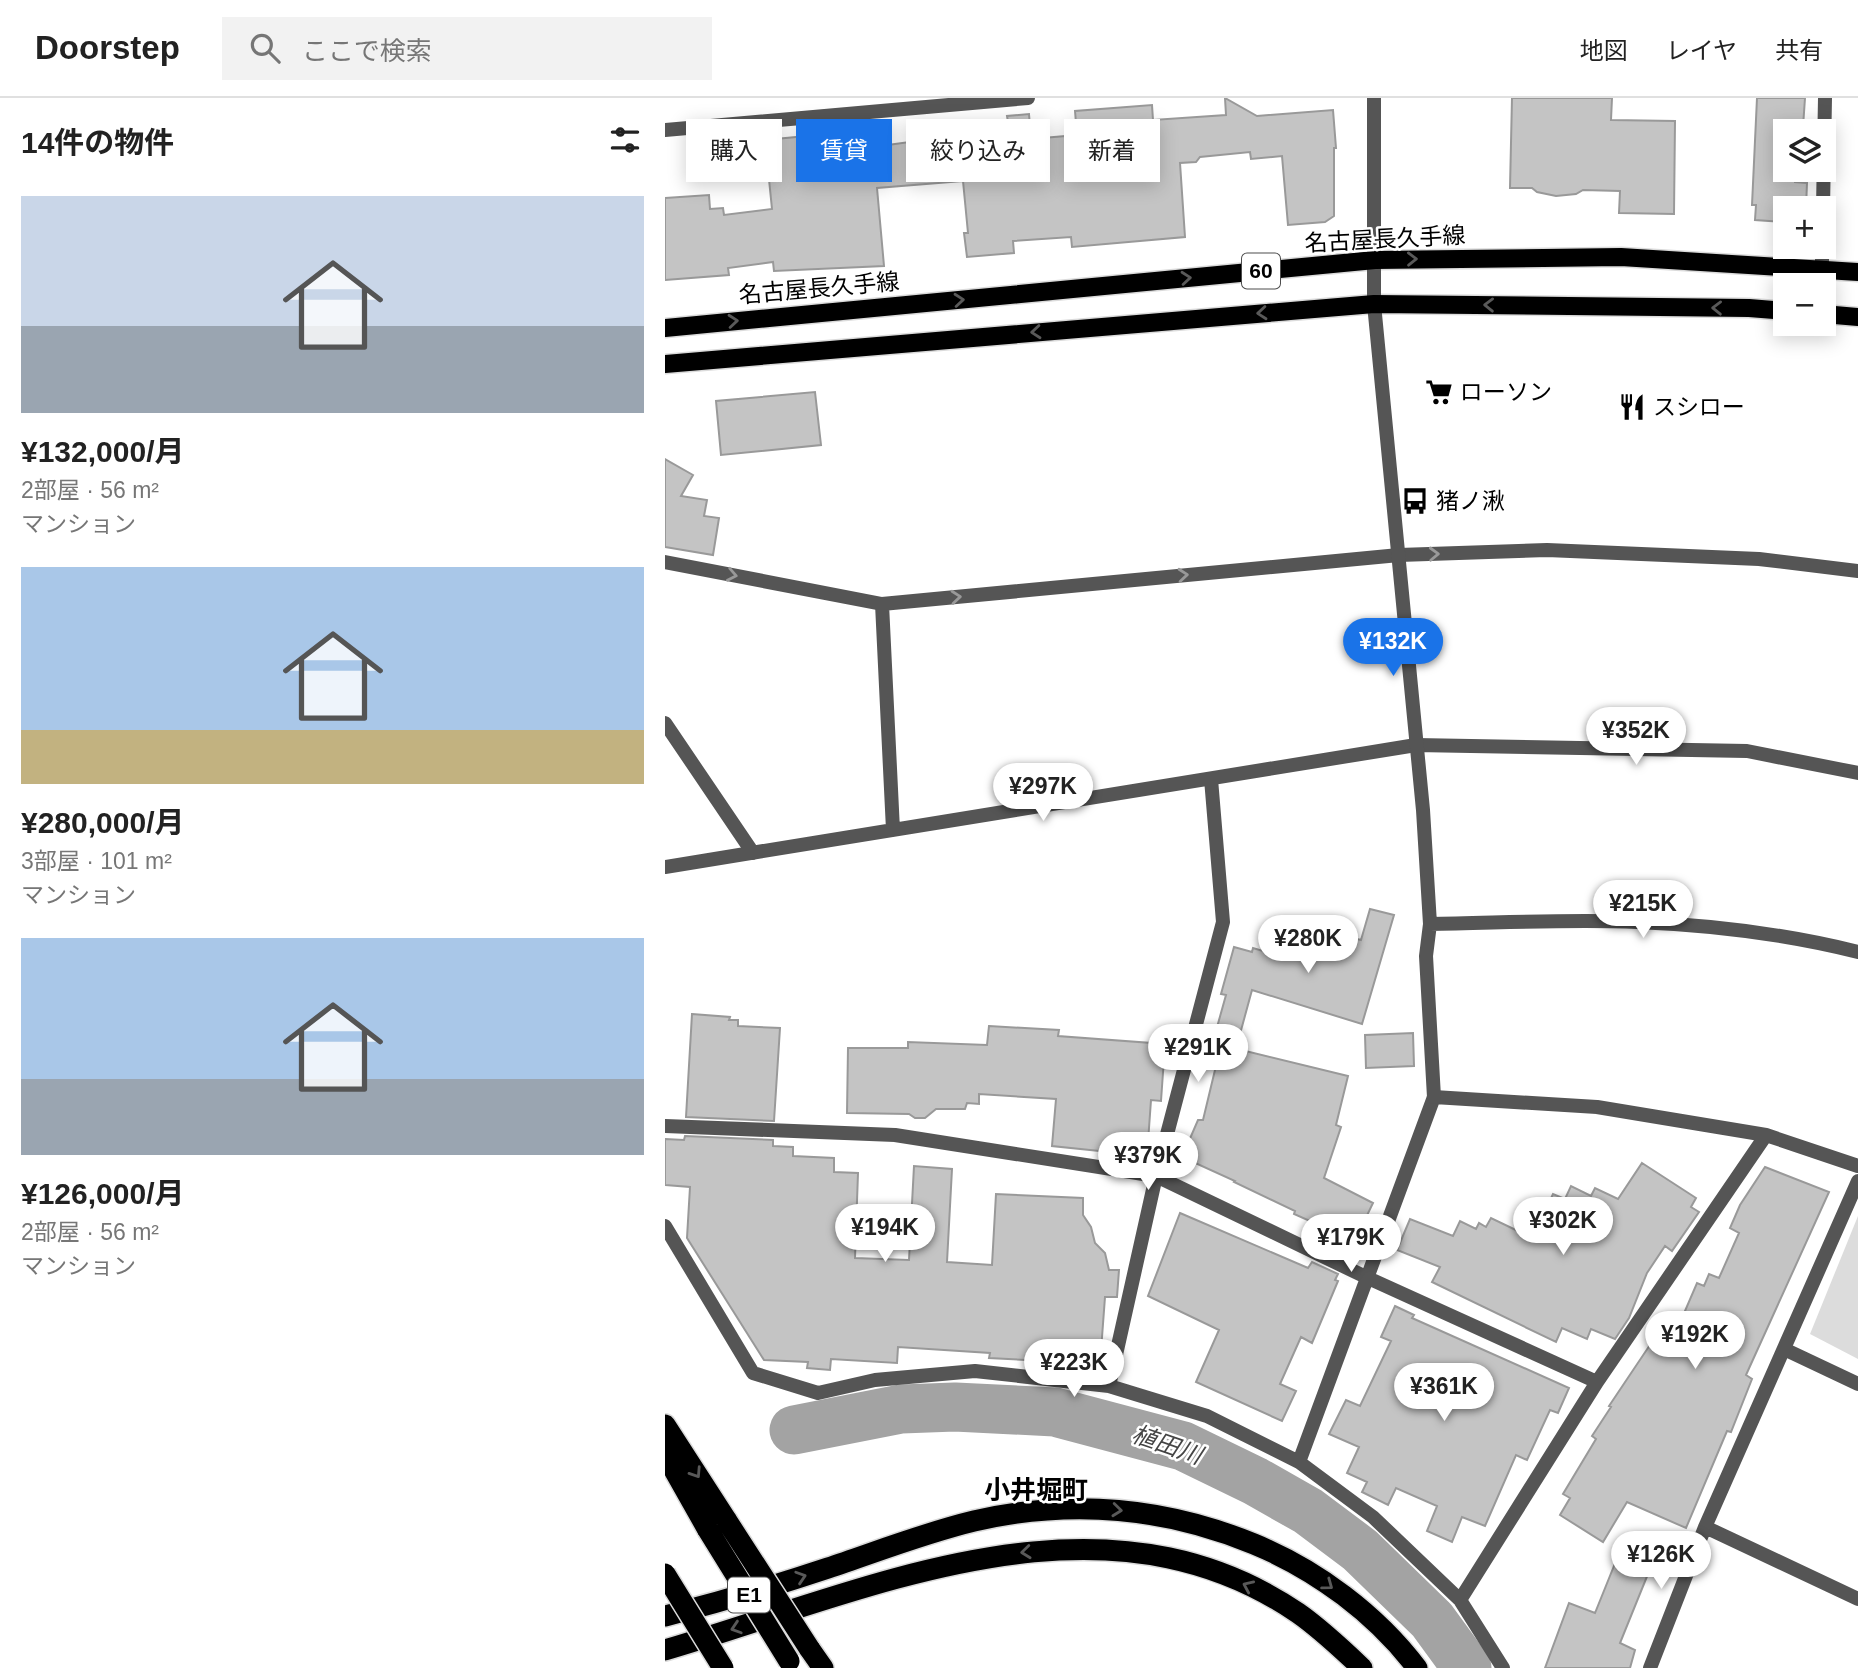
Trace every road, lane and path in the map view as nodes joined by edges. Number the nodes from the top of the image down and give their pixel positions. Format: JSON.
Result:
{"nodes":[{"id":1,"x":1028,"y":98,"type":"edge"},
{"id":2,"x":1374,"y":98,"type":"edge"},
{"id":3,"x":1825,"y":98,"type":"edge"},
{"id":4,"x":665,"y":130,"type":"edge"},
{"id":5,"x":1823,"y":196,"type":"edge"},
{"id":6,"x":1822,"y":259,"type":"edge"},
{"id":7,"x":1375,"y":260,"type":"junction"},
{"id":8,"x":1822,"y":269,"type":"junction"},
{"id":9,"x":1858,"y":272,"type":"edge"},
{"id":10,"x":1374,"y":304,"type":"junction"},
{"id":11,"x":1773,"y":310,"type":"edge"},
{"id":12,"x":1836,"y":315,"type":"edge"},
{"id":13,"x":1858,"y":317,"type":"edge"},
{"id":14,"x":665,"y":328,"type":"edge"},
{"id":15,"x":665,"y":364,"type":"edge"},
{"id":16,"x":1399,"y":555,"type":"junction"},
{"id":17,"x":665,"y":562,"type":"edge"},
{"id":18,"x":1858,"y":571,"type":"edge"},
{"id":19,"x":881,"y":604,"type":"junction"},
{"id":20,"x":665,"y":723,"type":"edge"},
{"id":21,"x":1416,"y":746,"type":"junction"},
{"id":22,"x":1858,"y":773,"type":"edge"},
{"id":23,"x":1211,"y":779,"type":"junction"},
{"id":24,"x":893,"y":830,"type":"junction"},
{"id":25,"x":754,"y":853,"type":"junction"},
{"id":26,"x":665,"y":867,"type":"edge"},
{"id":27,"x":1430,"y":924,"type":"junction"},
{"id":28,"x":1858,"y":952,"type":"edge"},
{"id":29,"x":1434,"y":1097,"type":"junction"},
{"id":30,"x":665,"y":1126,"type":"edge"},
{"id":31,"x":1766,"y":1135,"type":"junction"},
{"id":32,"x":1858,"y":1166,"type":"edge"},
{"id":33,"x":1156,"y":1176,"type":"junction"},
{"id":34,"x":1858,"y":1181,"type":"edge"},
{"id":35,"x":665,"y":1226,"type":"edge"},
{"id":36,"x":1368,"y":1278,"type":"junction"},
{"id":37,"x":1784,"y":1349,"type":"junction"},
{"id":38,"x":1597,"y":1382,"type":"junction"},
{"id":39,"x":1858,"y":1384,"type":"edge"},
{"id":40,"x":1109,"y":1386,"type":"junction"},
{"id":41,"x":665,"y":1425,"type":"edge"},
{"id":42,"x":665,"y":1454,"type":"edge"},
{"id":43,"x":1299,"y":1462,"type":"junction"},
{"id":44,"x":718,"y":1525,"type":"junction"},
{"id":45,"x":1705,"y":1527,"type":"junction"},
{"id":46,"x":665,"y":1574,"type":"edge"},
{"id":47,"x":1858,"y":1599,"type":"edge"},
{"id":48,"x":1460,"y":1600,"type":"junction"},
{"id":49,"x":665,"y":1616,"type":"edge"},
{"id":50,"x":665,"y":1650,"type":"edge"},
{"id":51,"x":791,"y":1665,"type":"edge"},
{"id":52,"x":723,"y":1668,"type":"edge"},
{"id":53,"x":823,"y":1668,"type":"edge"},
{"id":54,"x":1362,"y":1668,"type":"edge"},
{"id":55,"x":1417,"y":1668,"type":"edge"},
{"id":56,"x":1503,"y":1668,"type":"edge"},
{"id":57,"x":1650,"y":1668,"type":"edge"}],
"edges":[{"from":1,"to":4,"type":"street"},
{"from":2,"to":7,"type":"street"},
{"from":3,"to":5,"type":"street"},
{"from":6,"to":8,"type":"street"},
{"from":7,"to":8,"type":"main road","name":"名古屋長久手線","number":"60","one_way":true},
{"from":7,"to":10,"type":"street"},
{"from":14,"to":7,"type":"main road","name":"名古屋長久手線","number":"60","one_way":true},
{"from":8,"to":9,"type":"main road","name":"名古屋長久手線","number":"60"},
{"from":11,"to":10,"type":"main road","number":"60","one_way":true},
{"from":10,"to":15,"type":"main road","number":"60","one_way":true},
{"from":10,"to":16,"type":"street"},
{"from":12,"to":13,"type":"main road"},
{"from":16,"to":18,"type":"street","one_way":true},
{"from":19,"to":16,"type":"street","one_way":true},
{"from":16,"to":21,"type":"street"},
{"from":17,"to":19,"type":"street","one_way":true},
{"from":19,"to":24,"type":"street"},
{"from":20,"to":25,"type":"street"},
{"from":21,"to":22,"type":"street"},
{"from":21,"to":23,"type":"street"},
{"from":21,"to":27,"type":"street"},
{"from":23,"to":24,"type":"street"},
{"from":23,"to":33,"type":"street"},
{"from":24,"to":25,"type":"street"},
{"from":25,"to":26,"type":"street"},
{"from":27,"to":28,"type":"street"},
{"from":27,"to":29,"type":"street"},
{"from":29,"to":31,"type":"street"},
{"from":29,"to":36,"type":"street"},
{"from":30,"to":33,"type":"street"},
{"from":31,"to":32,"type":"street"},
{"from":31,"to":38,"type":"street"},
{"from":33,"to":36,"type":"street"},
{"from":33,"to":40,"type":"street"},
{"from":34,"to":37,"type":"street"},
{"from":35,"to":40,"type":"street"},
{"from":36,"to":38,"type":"street"},
{"from":36,"to":43,"type":"street"},
{"from":37,"to":39,"type":"street"},
{"from":37,"to":45,"type":"street"},
{"from":38,"to":48,"type":"street"},
{"from":40,"to":43,"type":"street"},
{"from":41,"to":44,"type":"highway","one_way":true},
{"from":42,"to":44,"type":"highway","number":"E1"},
{"from":43,"to":48,"type":"street"},
{"from":44,"to":51,"type":"highway","number":"E1","bridge":true},
{"from":44,"to":53,"type":"highway","bridge":true},
{"from":45,"to":47,"type":"street"},
{"from":45,"to":57,"type":"street"},
{"from":46,"to":52,"type":"highway","number":"E1","bridge":true},
{"from":48,"to":56,"type":"street"},
{"from":49,"to":55,"type":"highway","one_way":true},
{"from":54,"to":50,"type":"highway","one_way":true}]}
